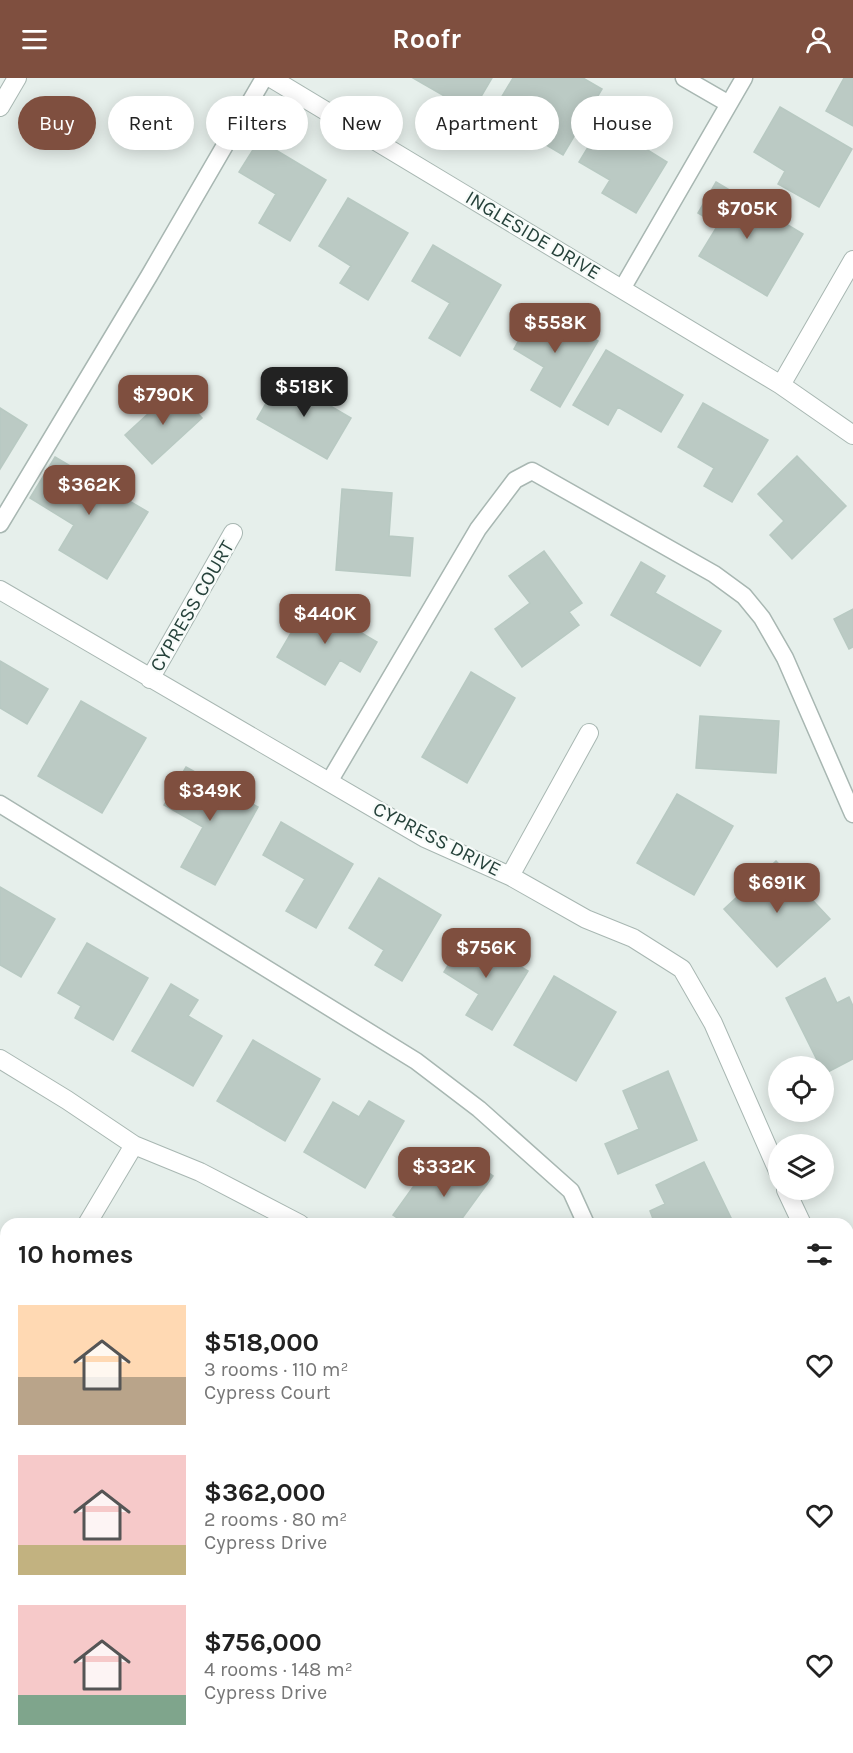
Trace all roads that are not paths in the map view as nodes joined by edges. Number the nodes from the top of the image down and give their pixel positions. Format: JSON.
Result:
{"nodes":[{"id":1,"x":17,"y":78,"type":"edge"},
{"id":2,"x":264,"y":78,"type":"edge"},
{"id":3,"x":271,"y":78,"type":"edge"},
{"id":4,"x":684,"y":78,"type":"edge"},
{"id":5,"x":744,"y":78,"type":"edge"},
{"id":6,"x":729,"y":104,"type":"junction"},
{"id":7,"x":0,"y":107,"type":"edge"},
{"id":8,"x":853,"y":260,"type":"edge"},
{"id":9,"x":622,"y":289,"type":"junction"},
{"id":10,"x":782,"y":385,"type":"junction"},
{"id":11,"x":853,"y":435,"type":"edge"},
{"id":12,"x":0,"y":524,"type":"edge"},
{"id":13,"x":234,"y":533,"type":"dead end"},
{"id":14,"x":0,"y":590,"type":"edge"},
{"id":15,"x":150,"y":679,"type":"junction"},
{"id":16,"x":589,"y":733,"type":"dead end"},
{"id":17,"x":329,"y":783,"type":"junction"},
{"id":18,"x":0,"y":804,"type":"edge"},
{"id":19,"x":853,"y":814,"type":"edge"},
{"id":20,"x":510,"y":876,"type":"junction"},
{"id":21,"x":0,"y":1059,"type":"edge"},
{"id":22,"x":134,"y":1145,"type":"junction"},
{"id":23,"x":768,"y":1148,"type":"edge"},
{"id":24,"x":791,"y":1200,"type":"edge"},
{"id":25,"x":91,"y":1218,"type":"edge"},
{"id":26,"x":288,"y":1218,"type":"edge"},
{"id":27,"x":583,"y":1218,"type":"edge"},
{"id":28,"x":799,"y":1218,"type":"edge"}],
"edges":[{"from":1,"to":7,"type":"street"},
{"from":2,"to":12,"type":"lane"},
{"from":3,"to":9,"type":"street","name":"INGLESIDE DRIVE"},
{"from":4,"to":6,"type":"lane"},
{"from":5,"to":6,"type":"lane"},
{"from":6,"to":9,"type":"lane"},
{"from":8,"to":10,"type":"street"},
{"from":9,"to":10,"type":"street","name":"INGLESIDE DRIVE"},
{"from":10,"to":11,"type":"street","name":"INGLESIDE DRIVE"},
{"from":13,"to":15,"type":"street","name":"CYPRESS COURT"},
{"from":14,"to":15,"type":"street","name":"CYPRESS DRIVE"},
{"from":15,"to":17,"type":"street","name":"CYPRESS DRIVE"},
{"from":16,"to":20,"type":"street"},
{"from":17,"to":19,"type":"lane"},
{"from":17,"to":20,"type":"street","name":"CYPRESS DRIVE"},
{"from":18,"to":27,"type":"lane"},
{"from":20,"to":23,"type":"street","name":"CYPRESS DRIVE"},
{"from":21,"to":22,"type":"street"},
{"from":22,"to":25,"type":"street"},
{"from":22,"to":26,"type":"street"},
{"from":24,"to":28,"type":"street"}]}
